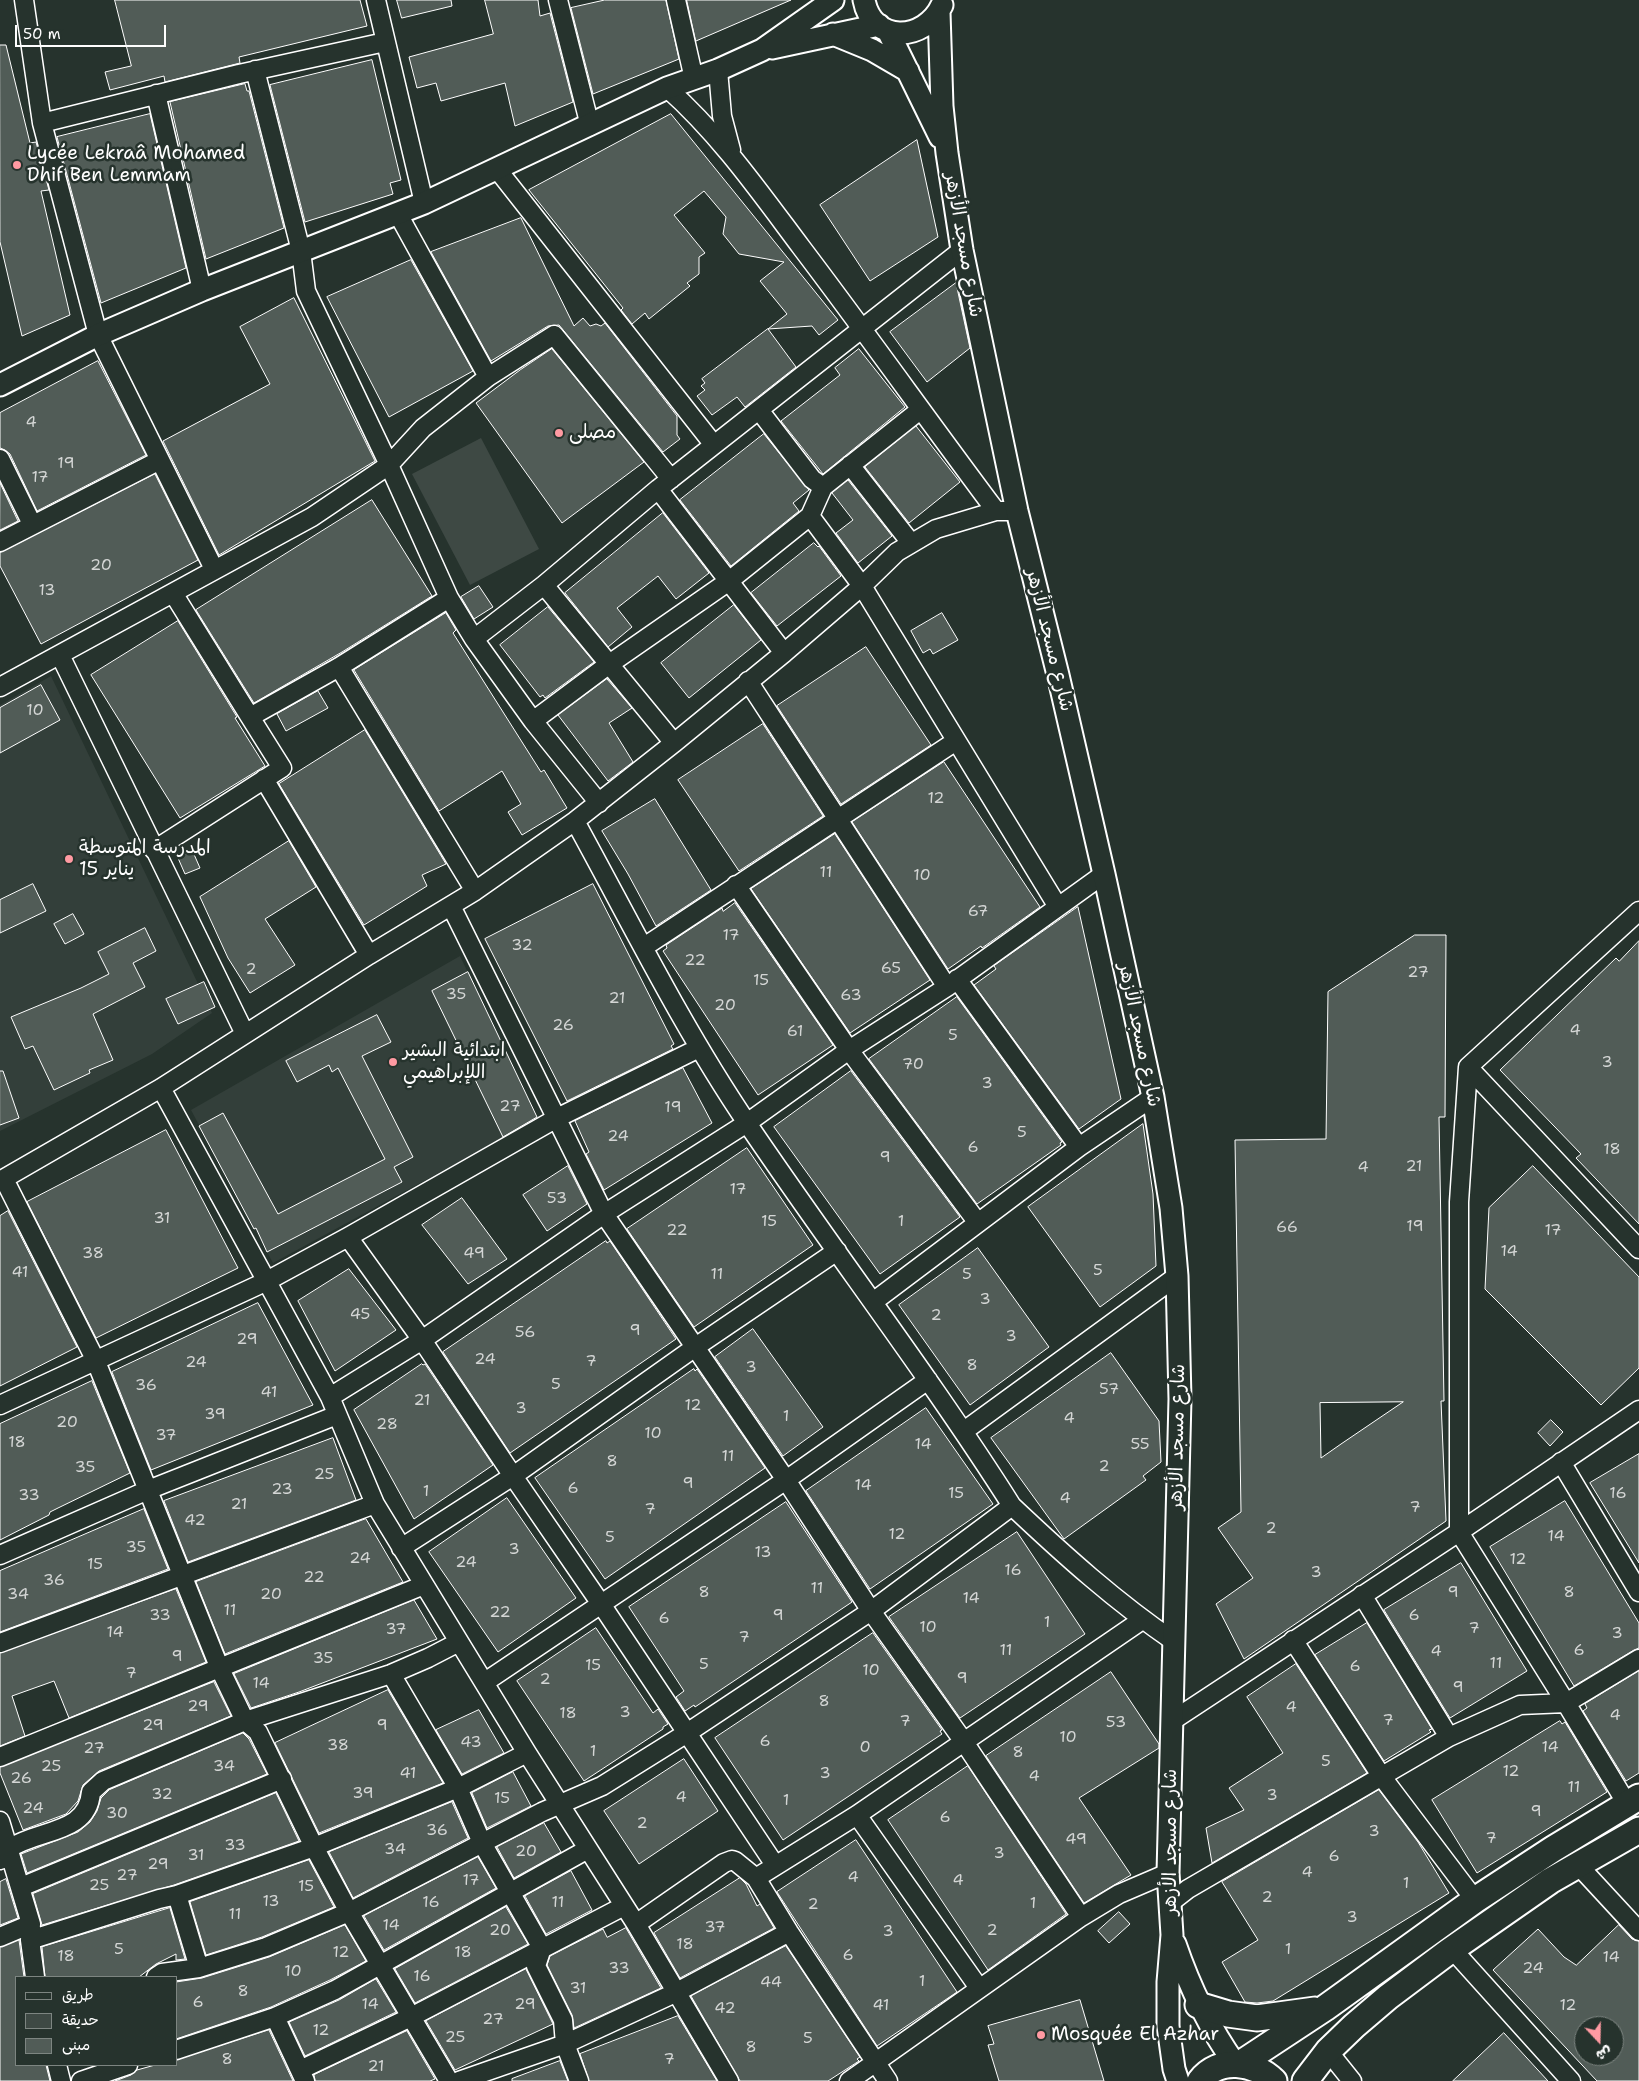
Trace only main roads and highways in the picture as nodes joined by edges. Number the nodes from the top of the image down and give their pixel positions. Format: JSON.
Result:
{"nodes":[{"id":1,"x":1633,"y":1800,"type":"edge"},
{"id":2,"x":1639,"y":1830,"type":"edge"},
{"id":3,"x":1198,"y":2005,"type":"road end"},
{"id":4,"x":1325,"y":2008,"type":"junction"},
{"id":5,"x":1238,"y":2064,"type":"junction"},
{"id":6,"x":1200,"y":2081,"type":"edge"},
{"id":7,"x":1274,"y":2081,"type":"edge"},
{"id":8,"x":1305,"y":2081,"type":"edge"}],
"edges":[{"from":1,"to":4,"type":"main road"},
{"from":2,"to":8,"type":"main road"},
{"from":3,"to":4,"type":"main road"},
{"from":4,"to":5,"type":"main road"},
{"from":5,"to":6,"type":"main road"},
{"from":5,"to":7,"type":"main road"}]}
